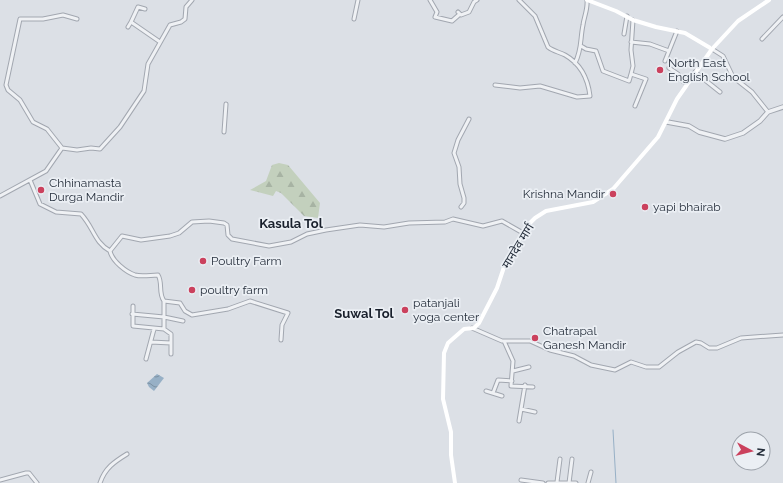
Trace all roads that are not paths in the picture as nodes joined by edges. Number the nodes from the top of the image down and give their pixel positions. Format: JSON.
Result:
{"nodes":[{"id":1,"x":192,"y":0,"type":"edge"},
{"id":2,"x":358,"y":0,"type":"edge"},
{"id":3,"x":430,"y":0,"type":"edge"},
{"id":4,"x":477,"y":0,"type":"edge"},
{"id":5,"x":519,"y":0,"type":"edge"},
{"id":6,"x":588,"y":0,"type":"edge"},
{"id":7,"x":769,"y":0,"type":"edge"},
{"id":8,"x":145,"y":9,"type":"dead end"},
{"id":9,"x":626,"y":16,"type":"junction"},
{"id":10,"x":783,"y":17,"type":"edge"},
{"id":11,"x":77,"y":19,"type":"dead end"},
{"id":12,"x":354,"y":19,"type":"dead end"},
{"id":13,"x":633,"y":20,"type":"junction"},
{"id":14,"x":131,"y":22,"type":"junction"},
{"id":15,"x":128,"y":27,"type":"dead end"},
{"id":16,"x":677,"y":31,"type":"junction"},
{"id":17,"x":624,"y":34,"type":"dead end"},
{"id":18,"x":762,"y":39,"type":"dead end"},
{"id":19,"x":160,"y":42,"type":"junction"},
{"id":20,"x":631,"y":42,"type":"junction"},
{"id":21,"x":581,"y":46,"type":"junction"},
{"id":22,"x":712,"y":49,"type":"junction"},
{"id":23,"x":669,"y":51,"type":"junction"},
{"id":24,"x":665,"y":61,"type":"dead end"},
{"id":25,"x":575,"y":63,"type":"junction"},
{"id":26,"x":669,"y":68,"type":"dead end"},
{"id":27,"x":695,"y":72,"type":"junction"},
{"id":28,"x":631,"y":74,"type":"junction"},
{"id":29,"x":687,"y":84,"type":"junction"},
{"id":30,"x":495,"y":85,"type":"dead end"},
{"id":31,"x":720,"y":92,"type":"dead end"},
{"id":32,"x":226,"y":104,"type":"dead end"},
{"id":33,"x":635,"y":106,"type":"dead end"},
{"id":34,"x":783,"y":106,"type":"edge"},
{"id":35,"x":768,"y":112,"type":"junction"},
{"id":36,"x":469,"y":119,"type":"dead end"},
{"id":37,"x":667,"y":122,"type":"junction"},
{"id":38,"x":224,"y":132,"type":"dead end"},
{"id":39,"x":62,"y":148,"type":"junction"},
{"id":40,"x":30,"y":180,"type":"junction"},
{"id":41,"x":0,"y":196,"type":"edge"},
{"id":42,"x":461,"y":207,"type":"dead end"},
{"id":43,"x":523,"y":233,"type":"junction"},
{"id":44,"x":110,"y":251,"type":"junction"},
{"id":45,"x":164,"y":300,"type":"junction"},
{"id":46,"x":133,"y":306,"type":"dead end"},
{"id":47,"x":132,"y":314,"type":"junction"},
{"id":48,"x":164,"y":317,"type":"junction"},
{"id":49,"x":183,"y":321,"type":"dead end"},
{"id":50,"x":472,"y":328,"type":"junction"},
{"id":51,"x":154,"y":329,"type":"junction"},
{"id":52,"x":164,"y":330,"type":"junction"},
{"id":53,"x":783,"y":335,"type":"edge"},
{"id":54,"x":281,"y":340,"type":"dead end"},
{"id":55,"x":504,"y":341,"type":"junction"},
{"id":56,"x":151,"y":342,"type":"junction"},
{"id":57,"x":171,"y":343,"type":"junction"},
{"id":58,"x":171,"y":354,"type":"dead end"},
{"id":59,"x":146,"y":359,"type":"dead end"},
{"id":60,"x":529,"y":367,"type":"dead end"},
{"id":61,"x":513,"y":371,"type":"junction"},
{"id":62,"x":512,"y":381,"type":"junction"},
{"id":63,"x":526,"y":385,"type":"junction"},
{"id":64,"x":533,"y":387,"type":"dead end"},
{"id":65,"x":486,"y":391,"type":"dead end"},
{"id":66,"x":493,"y":393,"type":"junction"},
{"id":67,"x":502,"y":396,"type":"dead end"},
{"id":68,"x":521,"y":409,"type":"junction"},
{"id":69,"x":535,"y":412,"type":"dead end"},
{"id":70,"x":519,"y":422,"type":"dead end"},
{"id":71,"x":127,"y":454,"type":"dead end"},
{"id":72,"x":560,"y":459,"type":"dead end"},
{"id":73,"x":572,"y":459,"type":"dead end"},
{"id":74,"x":591,"y":472,"type":"dead end"},
{"id":75,"x":0,"y":480,"type":"edge"},
{"id":76,"x":521,"y":480,"type":"dead end"},
{"id":77,"x":557,"y":482,"type":"edge"},
{"id":78,"x":37,"y":483,"type":"edge"},
{"id":79,"x":100,"y":483,"type":"edge"},
{"id":80,"x":455,"y":483,"type":"edge"},
{"id":81,"x":543,"y":483,"type":"edge"},
{"id":82,"x":548,"y":483,"type":"edge"},
{"id":83,"x":565,"y":483,"type":"edge"},
{"id":84,"x":569,"y":483,"type":"edge"},
{"id":85,"x":576,"y":483,"type":"edge"},
{"id":86,"x":588,"y":483,"type":"edge"}],
"edges":[{"from":1,"to":19,"type":"street"},
{"from":2,"to":12,"type":"street"},
{"from":3,"to":4,"type":"street"},
{"from":5,"to":25,"type":"street"},
{"from":6,"to":9,"type":"main road"},
{"from":6,"to":21,"type":"street"},
{"from":7,"to":22,"type":"main road","name":"मानदेव मार्ग"},
{"from":8,"to":14,"type":"street"},
{"from":9,"to":13,"type":"main road"},
{"from":9,"to":17,"type":"street"},
{"from":10,"to":18,"type":"street"},
{"from":11,"to":39,"type":"street"},
{"from":13,"to":16,"type":"main road"},
{"from":13,"to":20,"type":"street"},
{"from":14,"to":15,"type":"street"},
{"from":14,"to":19,"type":"street"},
{"from":16,"to":22,"type":"main road"},
{"from":16,"to":23,"type":"street"},
{"from":19,"to":39,"type":"street"},
{"from":20,"to":23,"type":"street"},
{"from":20,"to":28,"type":"street"},
{"from":21,"to":25,"type":"street"},
{"from":21,"to":28,"type":"street"},
{"from":22,"to":27,"type":"main road","name":"मानदेव मार्ग"},
{"from":22,"to":35,"type":"street"},
{"from":23,"to":24,"type":"street"},
{"from":25,"to":30,"type":"street"},
{"from":26,"to":29,"type":"street"},
{"from":27,"to":29,"type":"main road","name":"मानदेव मार्ग"},
{"from":27,"to":31,"type":"street"},
{"from":28,"to":33,"type":"street"},
{"from":29,"to":37,"type":"main road","name":"मानदेव मार्ग"},
{"from":32,"to":38,"type":"street"},
{"from":34,"to":35,"type":"street"},
{"from":35,"to":37,"type":"street"},
{"from":36,"to":42,"type":"street"},
{"from":37,"to":43,"type":"main road","name":"मानदेव मार्ग"},
{"from":39,"to":40,"type":"street"},
{"from":40,"to":41,"type":"street"},
{"from":40,"to":44,"type":"street"},
{"from":43,"to":44,"type":"street"},
{"from":43,"to":50,"type":"main road","name":"मानदेव मार्ग"},
{"from":44,"to":45,"type":"street"},
{"from":45,"to":48,"type":"street"},
{"from":45,"to":54,"type":"street"},
{"from":46,"to":47,"type":"street"},
{"from":47,"to":48,"type":"street"},
{"from":47,"to":51,"type":"street"},
{"from":48,"to":49,"type":"street"},
{"from":48,"to":52,"type":"street"},
{"from":50,"to":55,"type":"street"},
{"from":50,"to":80,"type":"main road","name":"मानदेव मार्ग"},
{"from":51,"to":52,"type":"street"},
{"from":51,"to":56,"type":"street"},
{"from":52,"to":57,"type":"street"},
{"from":53,"to":55,"type":"street"},
{"from":55,"to":61,"type":"street"},
{"from":56,"to":57,"type":"street"},
{"from":56,"to":59,"type":"street"},
{"from":57,"to":58,"type":"street"},
{"from":60,"to":61,"type":"street"},
{"from":61,"to":62,"type":"street"},
{"from":62,"to":63,"type":"street"},
{"from":62,"to":66,"type":"street"},
{"from":63,"to":64,"type":"street"},
{"from":63,"to":68,"type":"street"},
{"from":65,"to":66,"type":"street"},
{"from":66,"to":67,"type":"street"},
{"from":68,"to":69,"type":"street"},
{"from":68,"to":70,"type":"street"},
{"from":71,"to":79,"type":"street"},
{"from":72,"to":77,"type":"street"},
{"from":73,"to":84,"type":"street"},
{"from":74,"to":86,"type":"street"},
{"from":75,"to":78,"type":"street"},
{"from":76,"to":81,"type":"street"},
{"from":77,"to":82,"type":"street"},
{"from":77,"to":83,"type":"street"},
{"from":83,"to":84,"type":"street"},
{"from":84,"to":85,"type":"street"}]}
